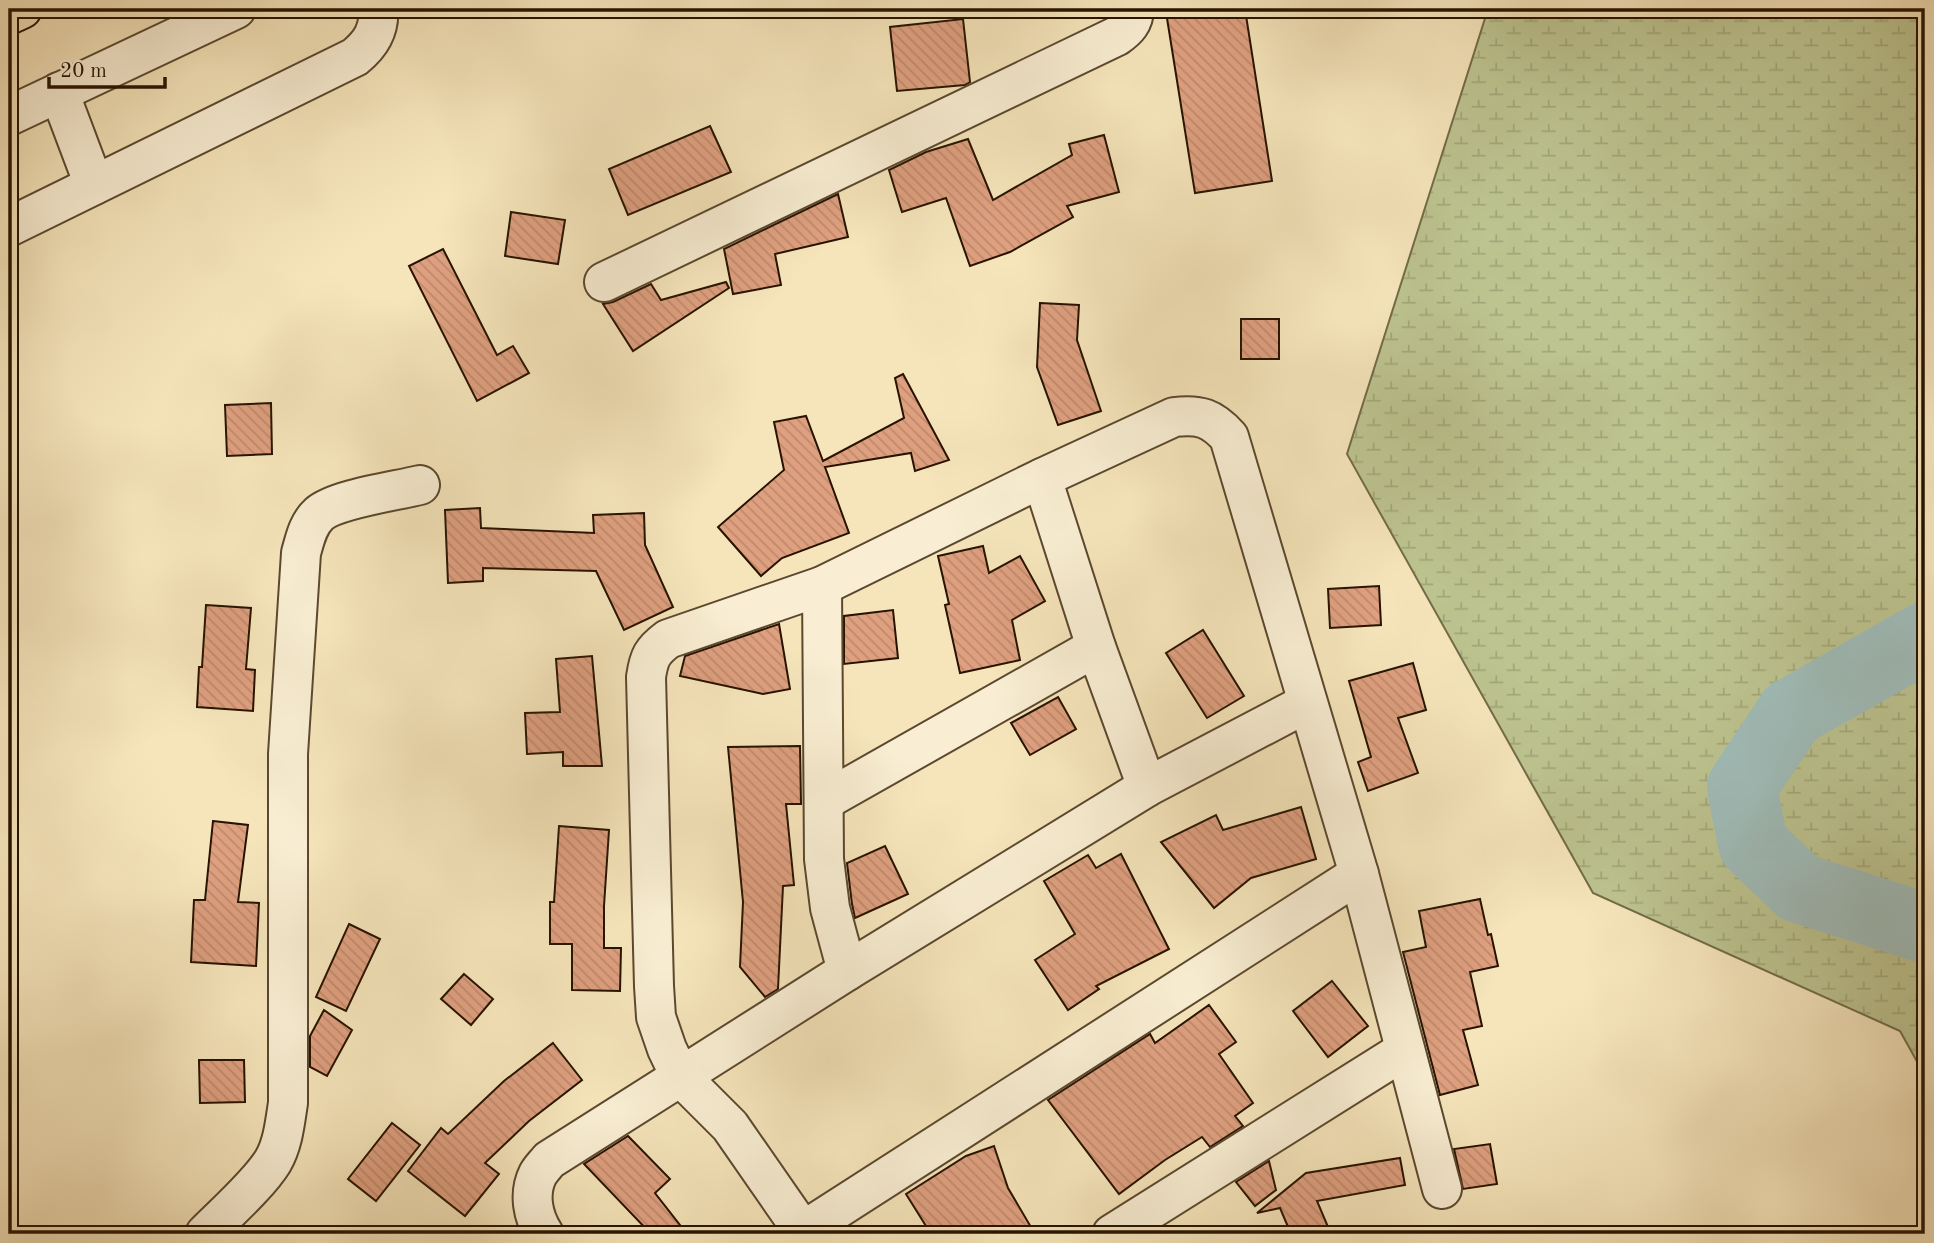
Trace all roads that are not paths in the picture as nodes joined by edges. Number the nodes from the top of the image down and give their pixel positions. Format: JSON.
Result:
{"nodes":[{"id":1,"x":22,"y":9,"type":"edge"},
{"id":2,"x":236,"y":9,"type":"edge"},
{"id":3,"x":378,"y":9,"type":"edge"},
{"id":4,"x":1134,"y":9,"type":"edge"},
{"id":5,"x":9,"y":15,"type":"edge"},
{"id":6,"x":59,"y":92,"type":"junction"},
{"id":7,"x":9,"y":116,"type":"edge"},
{"id":8,"x":94,"y":185,"type":"junction"},
{"id":9,"x":9,"y":227,"type":"edge"},
{"id":10,"x":604,"y":282,"type":"dead end"},
{"id":11,"x":1042,"y":478,"type":"junction"},
{"id":12,"x":420,"y":485,"type":"dead end"},
{"id":13,"x":822,"y":586,"type":"junction"},
{"id":14,"x":1096,"y":647,"type":"junction"},
{"id":15,"x":1307,"y":703,"type":"junction"},
{"id":16,"x":1147,"y":787,"type":"junction"},
{"id":17,"x":824,"y":802,"type":"junction"},
{"id":18,"x":1359,"y":874,"type":"junction"},
{"id":19,"x":847,"y":971,"type":"junction"},
{"id":20,"x":1405,"y":1050,"type":"junction"},
{"id":21,"x":680,"y":1076,"type":"junction"},
{"id":22,"x":1442,"y":1189,"type":"dead end"},
{"id":23,"x":534,"y":1230,"type":"edge"},
{"id":24,"x":804,"y":1233,"type":"edge"},
{"id":25,"x":205,"y":1234,"type":"edge"},
{"id":26,"x":1112,"y":1234,"type":"edge"}],
"edges":[{"from":1,"to":5,"type":"main road"},
{"from":2,"to":6,"type":"street"},
{"from":3,"to":8,"type":"street"},
{"from":4,"to":10,"type":"street"},
{"from":6,"to":7,"type":"street"},
{"from":6,"to":8,"type":"street"},
{"from":8,"to":9,"type":"street"},
{"from":11,"to":13,"type":"street"},
{"from":11,"to":14,"type":"street"},
{"from":11,"to":15,"type":"street"},
{"from":12,"to":25,"type":"street"},
{"from":13,"to":17,"type":"street"},
{"from":13,"to":21,"type":"street"},
{"from":14,"to":16,"type":"street"},
{"from":14,"to":17,"type":"street"},
{"from":15,"to":16,"type":"street"},
{"from":15,"to":18,"type":"street"},
{"from":16,"to":19,"type":"street"},
{"from":17,"to":19,"type":"street"},
{"from":18,"to":20,"type":"street"},
{"from":18,"to":24,"type":"street"},
{"from":19,"to":21,"type":"street"},
{"from":20,"to":22,"type":"street"},
{"from":20,"to":26,"type":"street"},
{"from":21,"to":23,"type":"street"},
{"from":21,"to":24,"type":"street"}]}
